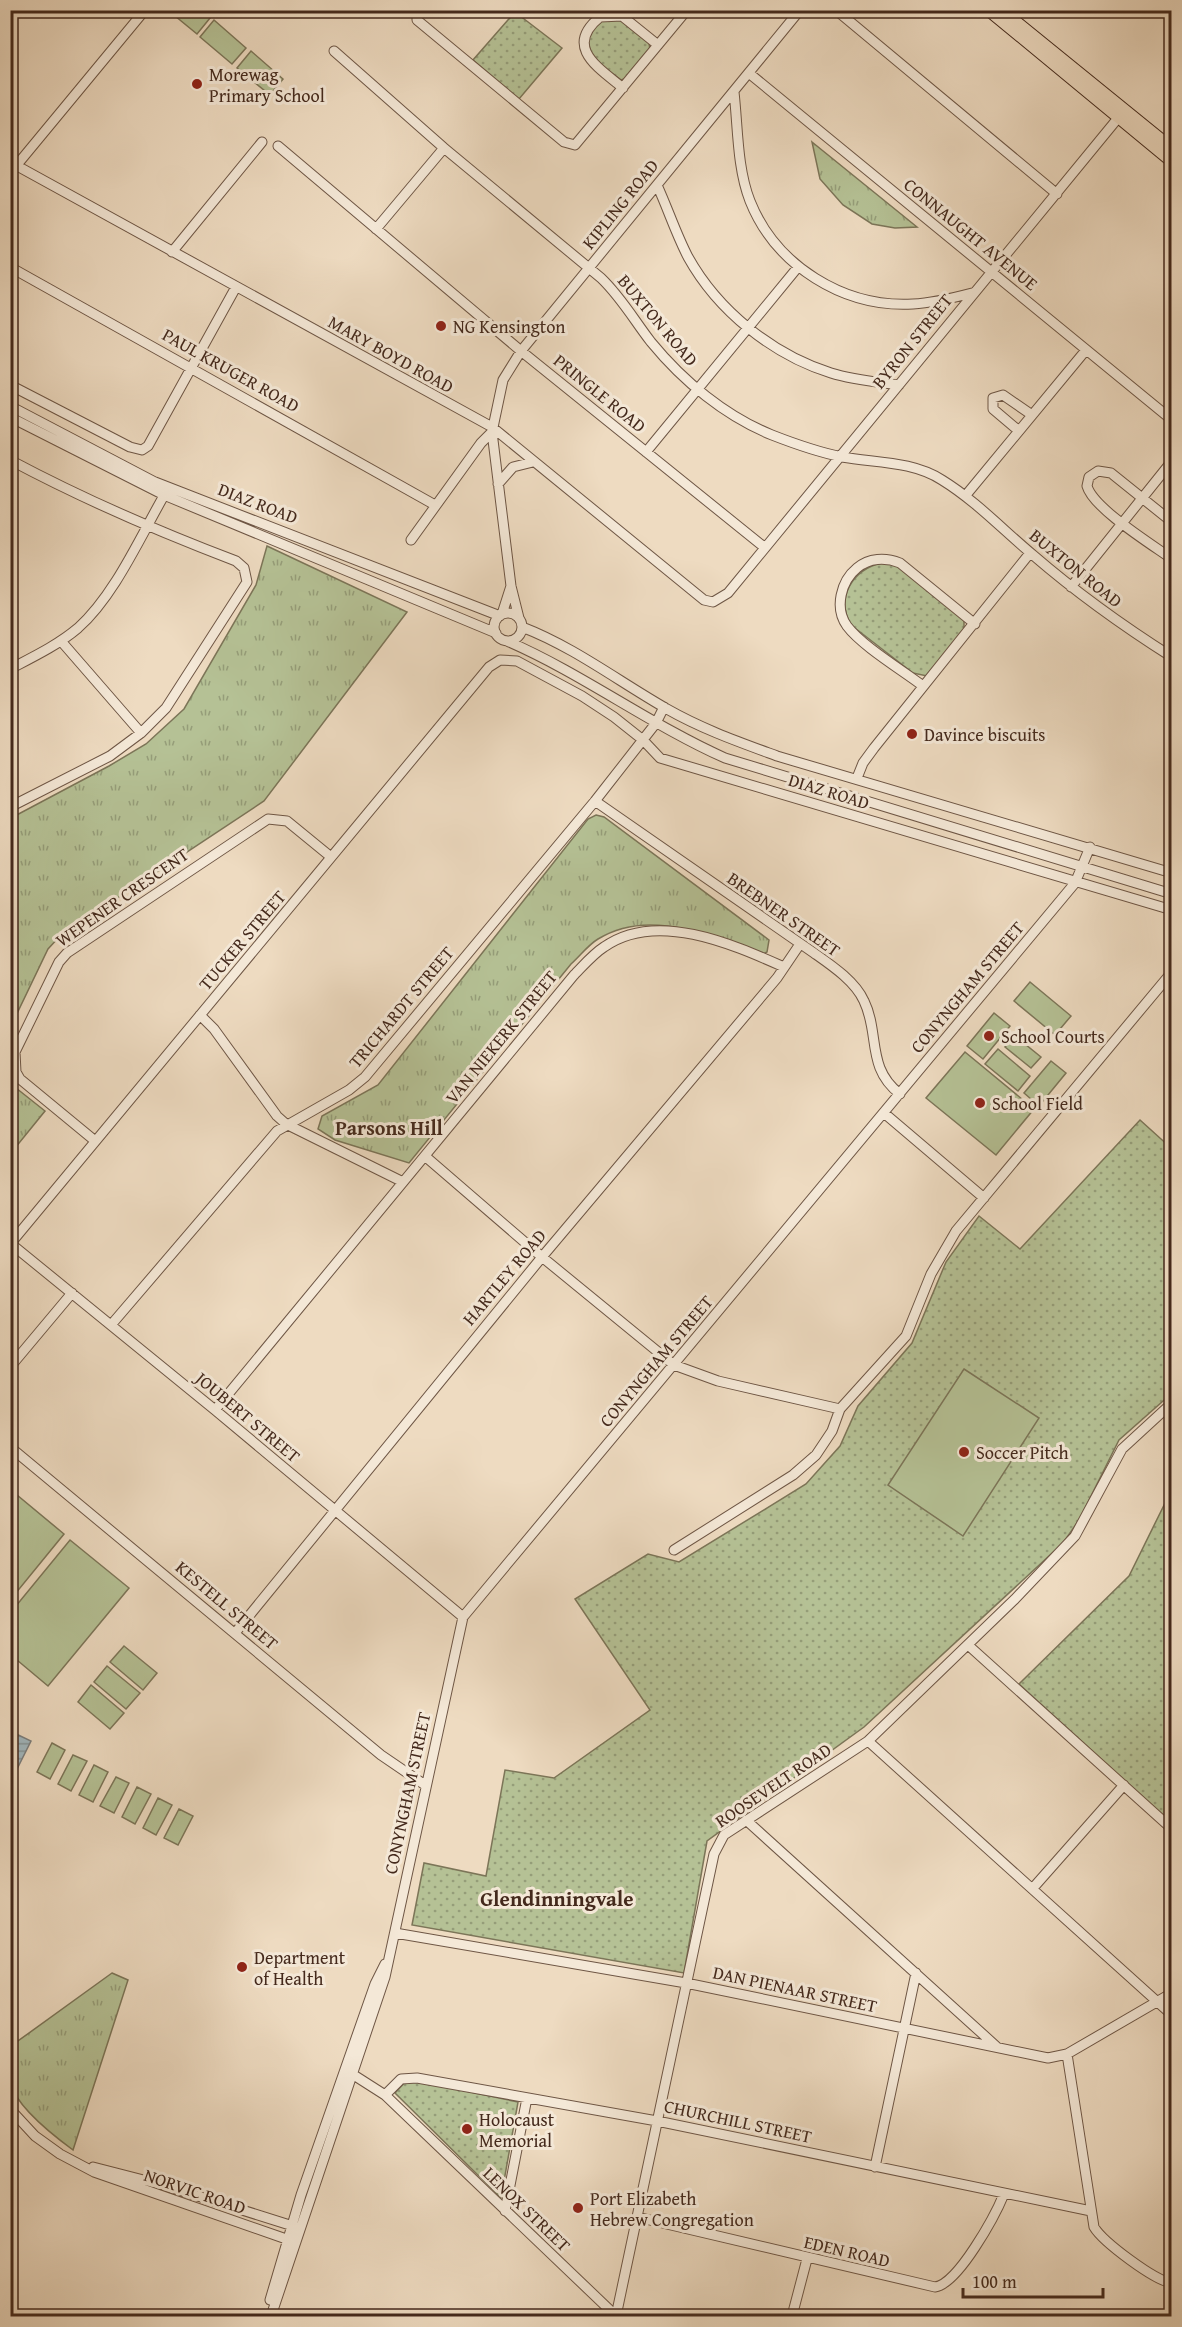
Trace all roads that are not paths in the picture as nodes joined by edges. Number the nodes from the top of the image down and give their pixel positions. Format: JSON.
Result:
{"nodes":[{"id":1,"x":145,"y":10,"type":"edge"},
{"id":2,"x":687,"y":10,"type":"edge"},
{"id":3,"x":800,"y":10,"type":"edge"},
{"id":4,"x":836,"y":10,"type":"edge"},
{"id":5,"x":989,"y":10,"type":"edge"},
{"id":6,"x":1001,"y":10,"type":"edge"},
{"id":7,"x":417,"y":15,"type":"edge"},
{"id":8,"x":658,"y":45,"type":"junction"},
{"id":9,"x":334,"y":51,"type":"dead end"},
{"id":10,"x":750,"y":74,"type":"junction"},
{"id":11,"x":622,"y":88,"type":"junction"},
{"id":12,"x":734,"y":92,"type":"junction"},
{"id":13,"x":1121,"y":115,"type":"junction"},
{"id":14,"x":262,"y":142,"type":"dead end"},
{"id":15,"x":278,"y":147,"type":"dead end"},
{"id":16,"x":444,"y":148,"type":"junction"},
{"id":17,"x":1172,"y":150,"type":"edge"},
{"id":18,"x":1172,"y":161,"type":"edge"},
{"id":19,"x":13,"y":164,"type":"edge"},
{"id":20,"x":657,"y":185,"type":"junction"},
{"id":21,"x":1056,"y":194,"type":"junction"},
{"id":22,"x":376,"y":230,"type":"junction"},
{"id":23,"x":172,"y":252,"type":"junction"},
{"id":24,"x":10,"y":267,"type":"edge"},
{"id":25,"x":798,"y":267,"type":"junction"},
{"id":26,"x":589,"y":268,"type":"junction"},
{"id":27,"x":992,"y":273,"type":"junction"},
{"id":28,"x":236,"y":287,"type":"junction"},
{"id":29,"x":972,"y":293,"type":"junction"},
{"id":30,"x":748,"y":327,"type":"junction"},
{"id":31,"x":1086,"y":350,"type":"junction"},
{"id":32,"x":521,"y":351,"type":"junction"},
{"id":33,"x":191,"y":368,"type":"junction"},
{"id":34,"x":10,"y":385,"type":"edge"},
{"id":35,"x":899,"y":385,"type":"junction"},
{"id":36,"x":697,"y":389,"type":"junction"},
{"id":37,"x":10,"y":406,"type":"edge"},
{"id":38,"x":1032,"y":415,"type":"junction"},
{"id":39,"x":10,"y":417,"type":"edge"},
{"id":40,"x":1172,"y":420,"type":"edge"},
{"id":41,"x":492,"y":430,"type":"junction"},
{"id":42,"x":1019,"y":431,"type":"junction"},
{"id":43,"x":646,"y":452,"type":"junction"},
{"id":44,"x":842,"y":457,"type":"junction"},
{"id":45,"x":10,"y":460,"type":"edge"},
{"id":46,"x":1172,"y":461,"type":"edge"},
{"id":47,"x":533,"y":462,"type":"junction"},
{"id":48,"x":498,"y":484,"type":"junction"},
{"id":49,"x":166,"y":491,"type":"junction"},
{"id":50,"x":966,"y":495,"type":"junction"},
{"id":51,"x":1141,"y":498,"type":"junction"},
{"id":52,"x":435,"y":505,"type":"junction"},
{"id":53,"x":1172,"y":522,"type":"edge"},
{"id":54,"x":1122,"y":523,"type":"junction"},
{"id":55,"x":146,"y":527,"type":"junction"},
{"id":56,"x":411,"y":540,"type":"dead end"},
{"id":57,"x":764,"y":547,"type":"junction"},
{"id":58,"x":1030,"y":553,"type":"junction"},
{"id":59,"x":1172,"y":559,"type":"edge"},
{"id":60,"x":512,"y":586,"type":"junction"},
{"id":61,"x":1071,"y":587,"type":"junction"},
{"id":62,"x":728,"y":594,"type":"joint"},
{"id":63,"x":506,"y":604,"type":"junction"},
{"id":64,"x":481,"y":609,"type":"junction"},
{"id":65,"x":501,"y":615,"type":"junction"},
{"id":66,"x":520,"y":623,"type":"junction"},
{"id":67,"x":975,"y":624,"type":"junction"},
{"id":68,"x":496,"y":633,"type":"junction"},
{"id":69,"x":507,"y":640,"type":"junction"},
{"id":70,"x":61,"y":641,"type":"junction"},
{"id":71,"x":1172,"y":657,"type":"edge"},
{"id":72,"x":500,"y":660,"type":"joint"},
{"id":73,"x":10,"y":669,"type":"edge"},
{"id":74,"x":923,"y":686,"type":"junction"},
{"id":75,"x":664,"y":707,"type":"junction"},
{"id":76,"x":656,"y":723,"type":"junction"},
{"id":77,"x":141,"y":733,"type":"junction"},
{"id":78,"x":643,"y":740,"type":"junction"},
{"id":79,"x":857,"y":778,"type":"junction"},
{"id":80,"x":595,"y":801,"type":"junction"},
{"id":81,"x":10,"y":807,"type":"edge"},
{"id":82,"x":1090,"y":847,"type":"junction"},
{"id":83,"x":331,"y":857,"type":"junction"},
{"id":84,"x":1084,"y":867,"type":"junction"},
{"id":85,"x":1172,"y":873,"type":"edge"},
{"id":86,"x":1075,"y":883,"type":"junction"},
{"id":87,"x":1172,"y":894,"type":"edge"},
{"id":88,"x":1172,"y":910,"type":"edge"},
{"id":89,"x":800,"y":944,"type":"junction"},
{"id":90,"x":784,"y":967,"type":"junction"},
{"id":91,"x":1172,"y":972,"type":"edge"},
{"id":92,"x":200,"y":1015,"type":"junction"},
{"id":93,"x":900,"y":1094,"type":"junction"},
{"id":94,"x":884,"y":1113,"type":"junction"},
{"id":95,"x":286,"y":1124,"type":"junction"},
{"id":96,"x":94,"y":1140,"type":"junction"},
{"id":97,"x":426,"y":1157,"type":"junction"},
{"id":98,"x":403,"y":1182,"type":"junction"},
{"id":99,"x":984,"y":1198,"type":"junction"},
{"id":100,"x":11,"y":1243,"type":"edge"},
{"id":101,"x":542,"y":1257,"type":"junction"},
{"id":102,"x":72,"y":1293,"type":"junction"},
{"id":103,"x":111,"y":1324,"type":"junction"},
{"id":104,"x":674,"y":1365,"type":"junction"},
{"id":105,"x":10,"y":1368,"type":"edge"},
{"id":106,"x":1172,"y":1403,"type":"edge"},
{"id":107,"x":840,"y":1409,"type":"junction"},
{"id":108,"x":215,"y":1410,"type":"junction"},
{"id":109,"x":10,"y":1447,"type":"edge"},
{"id":110,"x":333,"y":1510,"type":"junction"},
{"id":111,"x":674,"y":1550,"type":"dead end"},
{"id":112,"x":463,"y":1617,"type":"junction"},
{"id":113,"x":235,"y":1633,"type":"junction"},
{"id":114,"x":968,"y":1645,"type":"junction"},
{"id":115,"x":868,"y":1741,"type":"junction"},
{"id":116,"x":425,"y":1785,"type":"junction"},
{"id":117,"x":1124,"y":1785,"type":"junction"},
{"id":118,"x":746,"y":1820,"type":"junction"},
{"id":119,"x":1172,"y":1829,"type":"edge"},
{"id":120,"x":1033,"y":1888,"type":"junction"},
{"id":121,"x":395,"y":1933,"type":"junction"},
{"id":122,"x":916,"y":1973,"type":"junction"},
{"id":123,"x":686,"y":1983,"type":"junction"},
{"id":124,"x":1172,"y":1993,"type":"edge"},
{"id":125,"x":1156,"y":2002,"type":"junction"},
{"id":126,"x":1172,"y":2015,"type":"edge"},
{"id":127,"x":904,"y":2029,"type":"junction"},
{"id":128,"x":998,"y":2049,"type":"junction"},
{"id":129,"x":1067,"y":2054,"type":"junction"},
{"id":130,"x":349,"y":2072,"type":"junction"},
{"id":131,"x":361,"y":2080,"type":"junction"},
{"id":132,"x":346,"y":2082,"type":"junction"},
{"id":133,"x":385,"y":2096,"type":"junction"},
{"id":134,"x":527,"y":2098,"type":"junction"},
{"id":135,"x":10,"y":2109,"type":"edge"},
{"id":136,"x":657,"y":2121,"type":"junction"},
{"id":137,"x":85,"y":2166,"type":"junction"},
{"id":138,"x":875,"y":2166,"type":"junction"},
{"id":139,"x":1004,"y":2194,"type":"junction"},
{"id":140,"x":505,"y":2211,"type":"junction"},
{"id":141,"x":1090,"y":2211,"type":"junction"},
{"id":142,"x":637,"y":2217,"type":"junction"},
{"id":143,"x":296,"y":2227,"type":"junction"},
{"id":144,"x":292,"y":2241,"type":"junction"},
{"id":145,"x":807,"y":2259,"type":"junction"},
{"id":146,"x":1172,"y":2283,"type":"edge"},
{"id":147,"x":265,"y":2316,"type":"edge"},
{"id":148,"x":271,"y":2316,"type":"edge"},
{"id":149,"x":616,"y":2316,"type":"edge"},
{"id":150,"x":792,"y":2316,"type":"edge"}],
"edges":[{"from":1,"to":19,"type":"street"},
{"from":2,"to":8,"type":"street"},
{"from":3,"to":10,"type":"street","name":"KIPLING ROAD"},
{"from":4,"to":21,"type":"street"},
{"from":5,"to":13,"type":"main road"},
{"from":6,"to":13,"type":"main road"},
{"from":7,"to":11,"type":"street"},
{"from":8,"to":11,"type":"street"},
{"from":8,"to":11,"type":"street"},
{"from":9,"to":16,"type":"street","name":"BUXTON ROAD"},
{"from":10,"to":12,"type":"street","name":"KIPLING ROAD"},
{"from":10,"to":27,"type":"street","name":"CONNAUGHT AVENUE"},
{"from":12,"to":20,"type":"street","name":"KIPLING ROAD"},
{"from":12,"to":25,"type":"street"},
{"from":13,"to":17,"type":"main road"},
{"from":13,"to":18,"type":"main road"},
{"from":13,"to":21,"type":"street","name":"BYRON STREET"},
{"from":14,"to":23,"type":"street"},
{"from":15,"to":22,"type":"street","name":"PRINGLE ROAD"},
{"from":16,"to":22,"type":"street"},
{"from":16,"to":26,"type":"street","name":"BUXTON ROAD"},
{"from":19,"to":23,"type":"street","name":"MARY BOYD ROAD"},
{"from":20,"to":26,"type":"street","name":"KIPLING ROAD"},
{"from":20,"to":30,"type":"street"},
{"from":21,"to":27,"type":"street","name":"BYRON STREET"},
{"from":22,"to":32,"type":"street","name":"PRINGLE ROAD"},
{"from":23,"to":28,"type":"street","name":"MARY BOYD ROAD"},
{"from":24,"to":33,"type":"street","name":"PAUL KRUGER ROAD"},
{"from":25,"to":29,"type":"street"},
{"from":25,"to":30,"type":"street"},
{"from":26,"to":32,"type":"street","name":"KIPLING ROAD"},
{"from":26,"to":36,"type":"street","name":"BUXTON ROAD"},
{"from":27,"to":29,"type":"street","name":"BYRON STREET"},
{"from":27,"to":31,"type":"street","name":"CONNAUGHT AVENUE"},
{"from":28,"to":33,"type":"street"},
{"from":28,"to":41,"type":"street","name":"MARY BOYD ROAD"},
{"from":29,"to":35,"type":"street","name":"BYRON STREET"},
{"from":30,"to":35,"type":"street"},
{"from":30,"to":36,"type":"street"},
{"from":31,"to":38,"type":"street"},
{"from":31,"to":40,"type":"street","name":"CONNAUGHT AVENUE"},
{"from":32,"to":41,"type":"street","name":"KIPLING ROAD"},
{"from":32,"to":43,"type":"street","name":"PRINGLE ROAD"},
{"from":33,"to":34,"type":"street"},
{"from":33,"to":52,"type":"street","name":"PAUL KRUGER ROAD"},
{"from":35,"to":44,"type":"street","name":"BYRON STREET"},
{"from":36,"to":43,"type":"street"},
{"from":36,"to":44,"type":"street","name":"BUXTON ROAD"},
{"from":37,"to":49,"type":"street","name":"DIAZ ROAD"},
{"from":38,"to":42,"type":"street"},
{"from":38,"to":42,"type":"street"},
{"from":39,"to":49,"type":"street","name":"DIAZ ROAD"},
{"from":41,"to":47,"type":"street","name":"MARY BOYD ROAD"},
{"from":41,"to":48,"type":"street","name":"KIPLING ROAD"},
{"from":41,"to":52,"type":"street","name":"KIPLING ROAD"},
{"from":42,"to":50,"type":"street"},
{"from":43,"to":57,"type":"street","name":"PRINGLE ROAD"},
{"from":44,"to":50,"type":"street","name":"BUXTON ROAD"},
{"from":44,"to":57,"type":"street","name":"BYRON STREET"},
{"from":45,"to":55,"type":"street"},
{"from":46,"to":51,"type":"street"},
{"from":47,"to":48,"type":"street"},
{"from":47,"to":62,"type":"street","name":"MARY BOYD ROAD"},
{"from":48,"to":60,"type":"street","name":"KIPLING ROAD"},
{"from":49,"to":55,"type":"street"},
{"from":49,"to":64,"type":"street","name":"DIAZ ROAD"},
{"from":49,"to":68,"type":"street","name":"DIAZ ROAD"},
{"from":50,"to":58,"type":"street","name":"BUXTON ROAD"},
{"from":51,"to":53,"type":"street"},
{"from":51,"to":54,"type":"street"},
{"from":51,"to":54,"type":"street"},
{"from":52,"to":56,"type":"street","name":"KIPLING ROAD"},
{"from":54,"to":59,"type":"street"},
{"from":54,"to":61,"type":"street"},
{"from":55,"to":70,"type":"street"},
{"from":55,"to":77,"type":"street"},
{"from":57,"to":62,"type":"street","name":"BYRON STREET"},
{"from":58,"to":61,"type":"street","name":"BUXTON ROAD"},
{"from":58,"to":67,"type":"street"},
{"from":60,"to":63,"type":"street","name":"KIPLING ROAD"},
{"from":60,"to":66,"type":"street","name":"KIPLING ROAD"},
{"from":61,"to":71,"type":"street","name":"BUXTON ROAD"},
{"from":63,"to":64,"type":"street"},
{"from":63,"to":65,"type":"street","name":"KIPLING ROAD"},
{"from":64,"to":65,"type":"street","name":"DIAZ ROAD"},
{"from":65,"to":66,"type":"street"},
{"from":65,"to":68,"type":"street"},
{"from":66,"to":69,"type":"street"},
{"from":66,"to":75,"type":"street","name":"DIAZ ROAD"},
{"from":67,"to":74,"type":"street"},
{"from":67,"to":74,"type":"street"},
{"from":68,"to":69,"type":"street"},
{"from":69,"to":76,"type":"street","name":"DIAZ ROAD"},
{"from":70,"to":73,"type":"street"},
{"from":70,"to":77,"type":"street"},
{"from":72,"to":78,"type":"street","name":"DIAZ ROAD"},
{"from":72,"to":83,"type":"street","name":"TUCKER STREET"},
{"from":74,"to":79,"type":"street"},
{"from":75,"to":76,"type":"street","name":"TRICHARDT STREET"},
{"from":75,"to":79,"type":"street","name":"DIAZ ROAD"},
{"from":76,"to":78,"type":"street","name":"TRICHARDT STREET"},
{"from":76,"to":84,"type":"street","name":"DIAZ ROAD"},
{"from":77,"to":81,"type":"street"},
{"from":78,"to":80,"type":"street","name":"TRICHARDT STREET"},
{"from":78,"to":86,"type":"street","name":"DIAZ ROAD"},
{"from":79,"to":82,"type":"street","name":"DIAZ ROAD"},
{"from":80,"to":89,"type":"street","name":"BREBNER STREET"},
{"from":80,"to":95,"type":"street","name":"TRICHARDT STREET"},
{"from":82,"to":84,"type":"street","name":"CONYNGHAM STREET"},
{"from":82,"to":85,"type":"street","name":"DIAZ ROAD"},
{"from":83,"to":92,"type":"street","name":"TUCKER STREET"},
{"from":83,"to":96,"type":"street","name":"WEPENER CRESCENT"},
{"from":84,"to":86,"type":"street","name":"CONYNGHAM STREET"},
{"from":84,"to":87,"type":"street","name":"DIAZ ROAD"},
{"from":86,"to":88,"type":"street","name":"DIAZ ROAD"},
{"from":86,"to":93,"type":"street","name":"CONYNGHAM STREET"},
{"from":89,"to":90,"type":"street","name":"HARTLEY ROAD"},
{"from":89,"to":93,"type":"street","name":"BREBNER STREET"},
{"from":90,"to":97,"type":"street","name":"VAN NIEKERK STREET"},
{"from":90,"to":101,"type":"street","name":"HARTLEY ROAD"},
{"from":91,"to":99,"type":"street"},
{"from":92,"to":95,"type":"street"},
{"from":92,"to":96,"type":"street","name":"TUCKER STREET"},
{"from":93,"to":94,"type":"street","name":"CONYNGHAM STREET"},
{"from":94,"to":99,"type":"street"},
{"from":94,"to":104,"type":"street","name":"CONYNGHAM STREET"},
{"from":95,"to":98,"type":"street"},
{"from":95,"to":103,"type":"street","name":"TRICHARDT STREET"},
{"from":96,"to":100,"type":"street","name":"TUCKER STREET"},
{"from":97,"to":98,"type":"street","name":"VAN NIEKERK STREET"},
{"from":97,"to":101,"type":"street"},
{"from":98,"to":108,"type":"street","name":"VAN NIEKERK STREET"},
{"from":99,"to":107,"type":"street"},
{"from":100,"to":102,"type":"street","name":"JOUBERT STREET"},
{"from":101,"to":104,"type":"street"},
{"from":101,"to":110,"type":"street","name":"HARTLEY ROAD"},
{"from":102,"to":103,"type":"street","name":"JOUBERT STREET"},
{"from":102,"to":105,"type":"street"},
{"from":103,"to":108,"type":"street","name":"JOUBERT STREET"},
{"from":104,"to":107,"type":"street"},
{"from":104,"to":112,"type":"street","name":"CONYNGHAM STREET"},
{"from":106,"to":114,"type":"street","name":"ROOSEVELT ROAD"},
{"from":107,"to":111,"type":"street"},
{"from":108,"to":110,"type":"street","name":"JOUBERT STREET"},
{"from":109,"to":113,"type":"street","name":"KESTELL STREET"},
{"from":110,"to":112,"type":"street","name":"JOUBERT STREET"},
{"from":110,"to":113,"type":"street","name":"HARTLEY ROAD"},
{"from":112,"to":116,"type":"street","name":"CONYNGHAM STREET"},
{"from":113,"to":116,"type":"street","name":"KESTELL STREET"},
{"from":114,"to":115,"type":"street","name":"ROOSEVELT ROAD"},
{"from":114,"to":117,"type":"street"},
{"from":115,"to":118,"type":"street","name":"ROOSEVELT ROAD"},
{"from":115,"to":120,"type":"street"},
{"from":116,"to":121,"type":"street","name":"CONYNGHAM STREET"},
{"from":117,"to":119,"type":"street"},
{"from":117,"to":120,"type":"street"},
{"from":118,"to":122,"type":"street"},
{"from":118,"to":123,"type":"street","name":"ROOSEVELT ROAD"},
{"from":120,"to":125,"type":"street"},
{"from":121,"to":123,"type":"street","name":"DAN PIENAAR STREET"},
{"from":121,"to":130,"type":"street","name":"CONYNGHAM STREET"},
{"from":122,"to":127,"type":"street"},
{"from":122,"to":128,"type":"street"},
{"from":123,"to":127,"type":"street","name":"DAN PIENAAR STREET"},
{"from":123,"to":136,"type":"street","name":"ROOSEVELT ROAD"},
{"from":124,"to":125,"type":"street","name":"DAN PIENAAR STREET"},
{"from":125,"to":126,"type":"street"},
{"from":125,"to":129,"type":"street","name":"DAN PIENAAR STREET"},
{"from":127,"to":128,"type":"street","name":"DAN PIENAAR STREET"},
{"from":127,"to":138,"type":"street"},
{"from":128,"to":129,"type":"street","name":"DAN PIENAAR STREET"},
{"from":129,"to":141,"type":"street"},
{"from":130,"to":131,"type":"street","name":"LENOX STREET"},
{"from":130,"to":132,"type":"street","name":"CONYNGHAM STREET"},
{"from":131,"to":132,"type":"street"},
{"from":131,"to":133,"type":"street","name":"LENOX STREET"},
{"from":132,"to":143,"type":"street","name":"CONYNGHAM STREET"},
{"from":133,"to":134,"type":"street","name":"CHURCHILL STREET"},
{"from":133,"to":140,"type":"street","name":"LENOX STREET"},
{"from":134,"to":136,"type":"street","name":"CHURCHILL STREET"},
{"from":134,"to":140,"type":"street"},
{"from":135,"to":137,"type":"street","name":"NORVIC ROAD"},
{"from":136,"to":138,"type":"street","name":"CHURCHILL STREET"},
{"from":136,"to":142,"type":"street","name":"ROOSEVELT ROAD"},
{"from":137,"to":143,"type":"street","name":"NORVIC ROAD"},
{"from":137,"to":144,"type":"street","name":"NORVIC ROAD"},
{"from":138,"to":139,"type":"street","name":"CHURCHILL STREET"},
{"from":139,"to":141,"type":"street","name":"CHURCHILL STREET"},
{"from":139,"to":145,"type":"street","name":"EDEN ROAD"},
{"from":140,"to":149,"type":"street","name":"LENOX STREET"},
{"from":141,"to":146,"type":"street"},
{"from":142,"to":145,"type":"street","name":"EDEN ROAD"},
{"from":142,"to":149,"type":"street","name":"ROOSEVELT ROAD"},
{"from":143,"to":144,"type":"street","name":"CONYNGHAM STREET"},
{"from":144,"to":147,"type":"street","name":"CONYNGHAM STREET"},
{"from":144,"to":148,"type":"street","name":"CONYNGHAM STREET"},
{"from":145,"to":150,"type":"street"}]}
